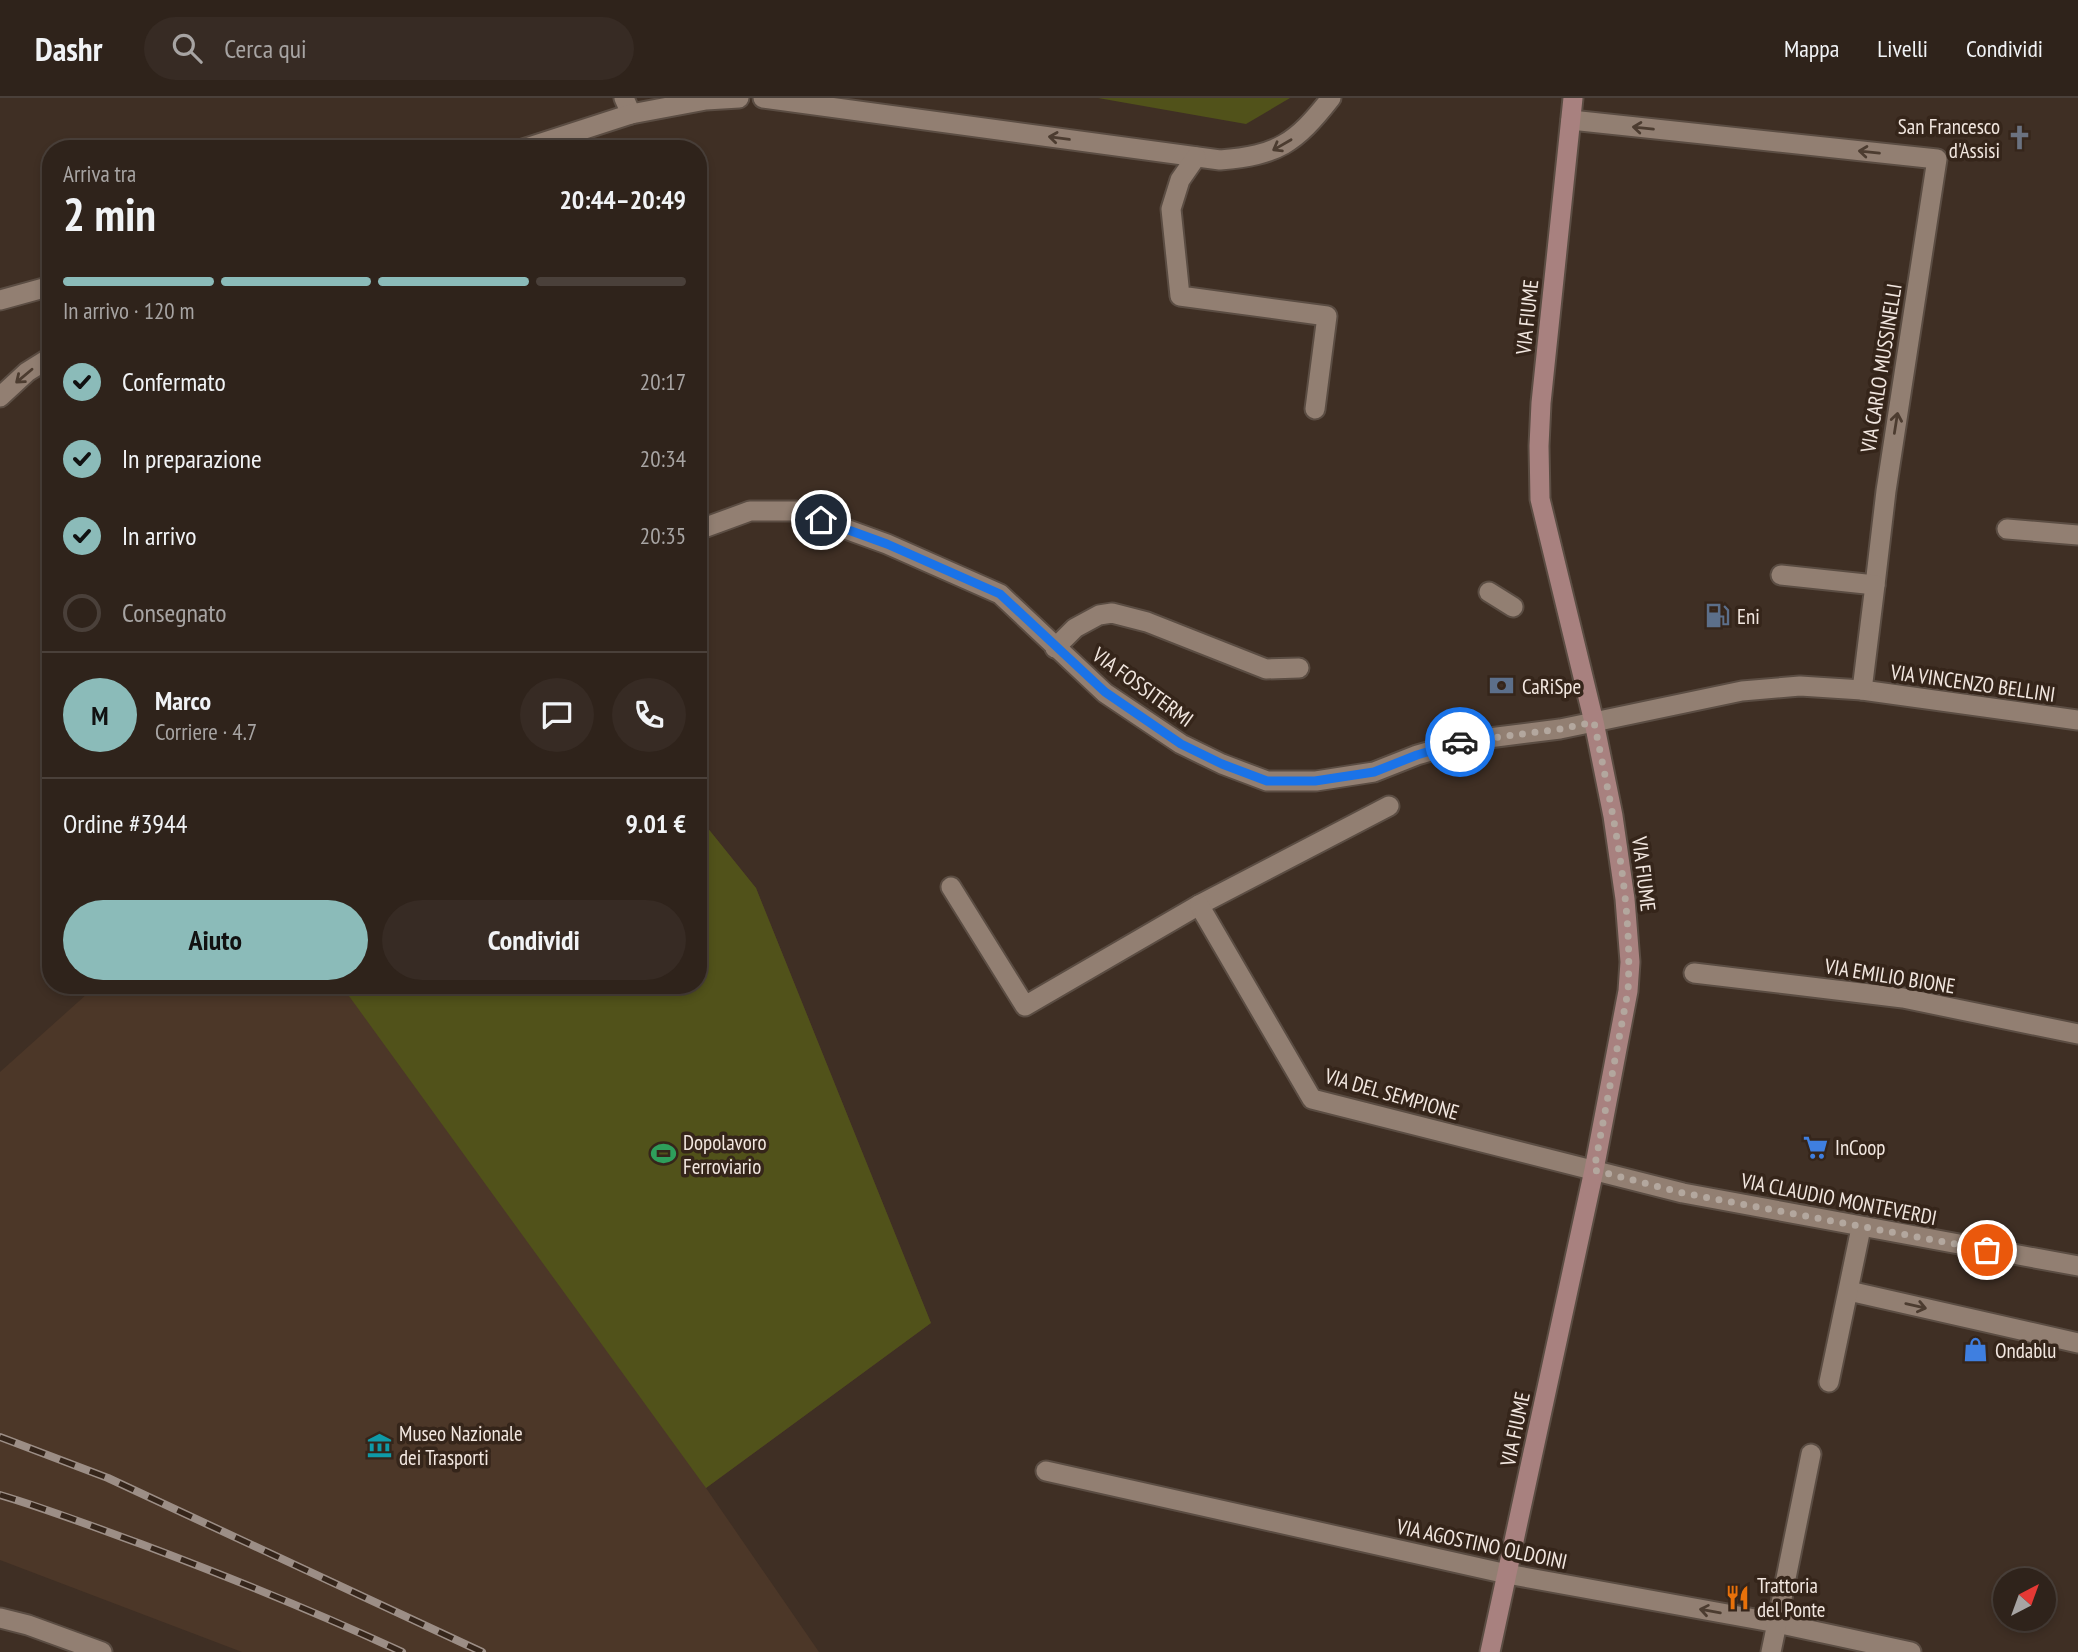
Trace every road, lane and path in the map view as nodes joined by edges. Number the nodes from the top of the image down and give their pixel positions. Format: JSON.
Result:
{"nodes":[{"id":1,"x":740,"y":98,"type":"edge"},
{"id":2,"x":763,"y":98,"type":"edge"},
{"id":3,"x":1331,"y":98,"type":"edge"},
{"id":4,"x":1573,"y":98,"type":"edge"},
{"id":5,"x":628,"y":106,"type":"edge"},
{"id":6,"x":1571,"y":120,"type":"junction"},
{"id":7,"x":545,"y":140,"type":"edge"},
{"id":8,"x":1196,"y":157,"type":"junction"},
{"id":9,"x":42,"y":288,"type":"edge"},
{"id":10,"x":0,"y":300,"type":"edge"},
{"id":11,"x":42,"y":363,"type":"edge"},
{"id":12,"x":0,"y":397,"type":"edge"},
{"id":13,"x":1315,"y":409,"type":"dead end"},
{"id":14,"x":707,"y":527,"type":"edge"},
{"id":15,"x":2007,"y":529,"type":"dead end"},
{"id":16,"x":2078,"y":536,"type":"edge"},
{"id":17,"x":1781,"y":575,"type":"dead end"},
{"id":18,"x":1875,"y":585,"type":"junction"},
{"id":19,"x":1489,"y":592,"type":"dead end"},
{"id":20,"x":1513,"y":607,"type":"dead end"},
{"id":21,"x":1055,"y":648,"type":"junction"},
{"id":22,"x":1299,"y":668,"type":"dead end"},
{"id":23,"x":1862,"y":690,"type":"junction"},
{"id":24,"x":2078,"y":720,"type":"edge"},
{"id":25,"x":1594,"y":722,"type":"junction"},
{"id":26,"x":1389,"y":806,"type":"dead end"},
{"id":27,"x":951,"y":887,"type":"dead end"},
{"id":28,"x":1199,"y":905,"type":"junction"},
{"id":29,"x":1694,"y":973,"type":"dead end"},
{"id":30,"x":2078,"y":1034,"type":"edge"},
{"id":31,"x":1594,"y":1170,"type":"junction"},
{"id":32,"x":1861,"y":1228,"type":"junction"},
{"id":33,"x":2078,"y":1266,"type":"edge"},
{"id":34,"x":1849,"y":1291,"type":"junction"},
{"id":35,"x":2078,"y":1343,"type":"edge"},
{"id":36,"x":1829,"y":1382,"type":"dead end"},
{"id":37,"x":1811,"y":1454,"type":"dead end"},
{"id":38,"x":1046,"y":1471,"type":"dead end"},
{"id":39,"x":1507,"y":1574,"type":"junction"},
{"id":40,"x":0,"y":1618,"type":"edge"},
{"id":41,"x":1777,"y":1623,"type":"junction"},
{"id":42,"x":102,"y":1652,"type":"edge"},
{"id":43,"x":1490,"y":1652,"type":"edge"},
{"id":44,"x":1771,"y":1652,"type":"edge"},
{"id":45,"x":1911,"y":1652,"type":"edge"}],
"edges":[{"from":1,"to":5,"type":"street"},
{"from":8,"to":2,"type":"street","one_way":true},
{"from":3,"to":8,"type":"street","one_way":true},
{"from":4,"to":6,"type":"main road","name":"VIA FIUME"},
{"from":5,"to":7,"type":"street"},
{"from":18,"to":6,"type":"street","name":"VIA CARLO MUSSINELLI","one_way":true},
{"from":6,"to":25,"type":"main road","name":"VIA FIUME"},
{"from":8,"to":13,"type":"street"},
{"from":9,"to":10,"type":"street"},
{"from":11,"to":12,"type":"street","one_way":true},
{"from":14,"to":21,"type":"street","name":"VIA FOSSITERMI"},
{"from":15,"to":16,"type":"street"},
{"from":17,"to":18,"type":"street"},
{"from":18,"to":23,"type":"street","name":"VIA CARLO MUSSINELLI"},
{"from":19,"to":20,"type":"street"},
{"from":21,"to":22,"type":"street"},
{"from":21,"to":25,"type":"street","name":"VIA FOSSITERMI"},
{"from":23,"to":24,"type":"street","name":"VIA VINCENZO BELLINI"},
{"from":23,"to":25,"type":"street","name":"VIA FOSSITERMI"},
{"from":25,"to":31,"type":"main road","name":"VIA FIUME"},
{"from":26,"to":28,"type":"street"},
{"from":27,"to":28,"type":"street"},
{"from":28,"to":31,"type":"street","name":"VIA DEL SEMPIONE"},
{"from":29,"to":30,"type":"street","name":"VIA EMILIO BIONE"},
{"from":31,"to":32,"type":"street","name":"VIA CLAUDIO MONTEVERDI"},
{"from":31,"to":39,"type":"main road","name":"VIA FIUME"},
{"from":32,"to":33,"type":"street","name":"VIA CLAUDIO MONTEVERDI"},
{"from":32,"to":34,"type":"street"},
{"from":34,"to":35,"type":"street","one_way":true},
{"from":34,"to":36,"type":"street"},
{"from":37,"to":41,"type":"street"},
{"from":38,"to":39,"type":"street","name":"VIA AGOSTINO OLDOINI"},
{"from":41,"to":39,"type":"street","name":"VIA AGOSTINO OLDOINI","one_way":true},
{"from":39,"to":43,"type":"main road","name":"VIA FIUME"},
{"from":40,"to":42,"type":"street"},
{"from":41,"to":44,"type":"street"},
{"from":41,"to":45,"type":"street","name":"VIA AGOSTINO OLDOINI"}]}
